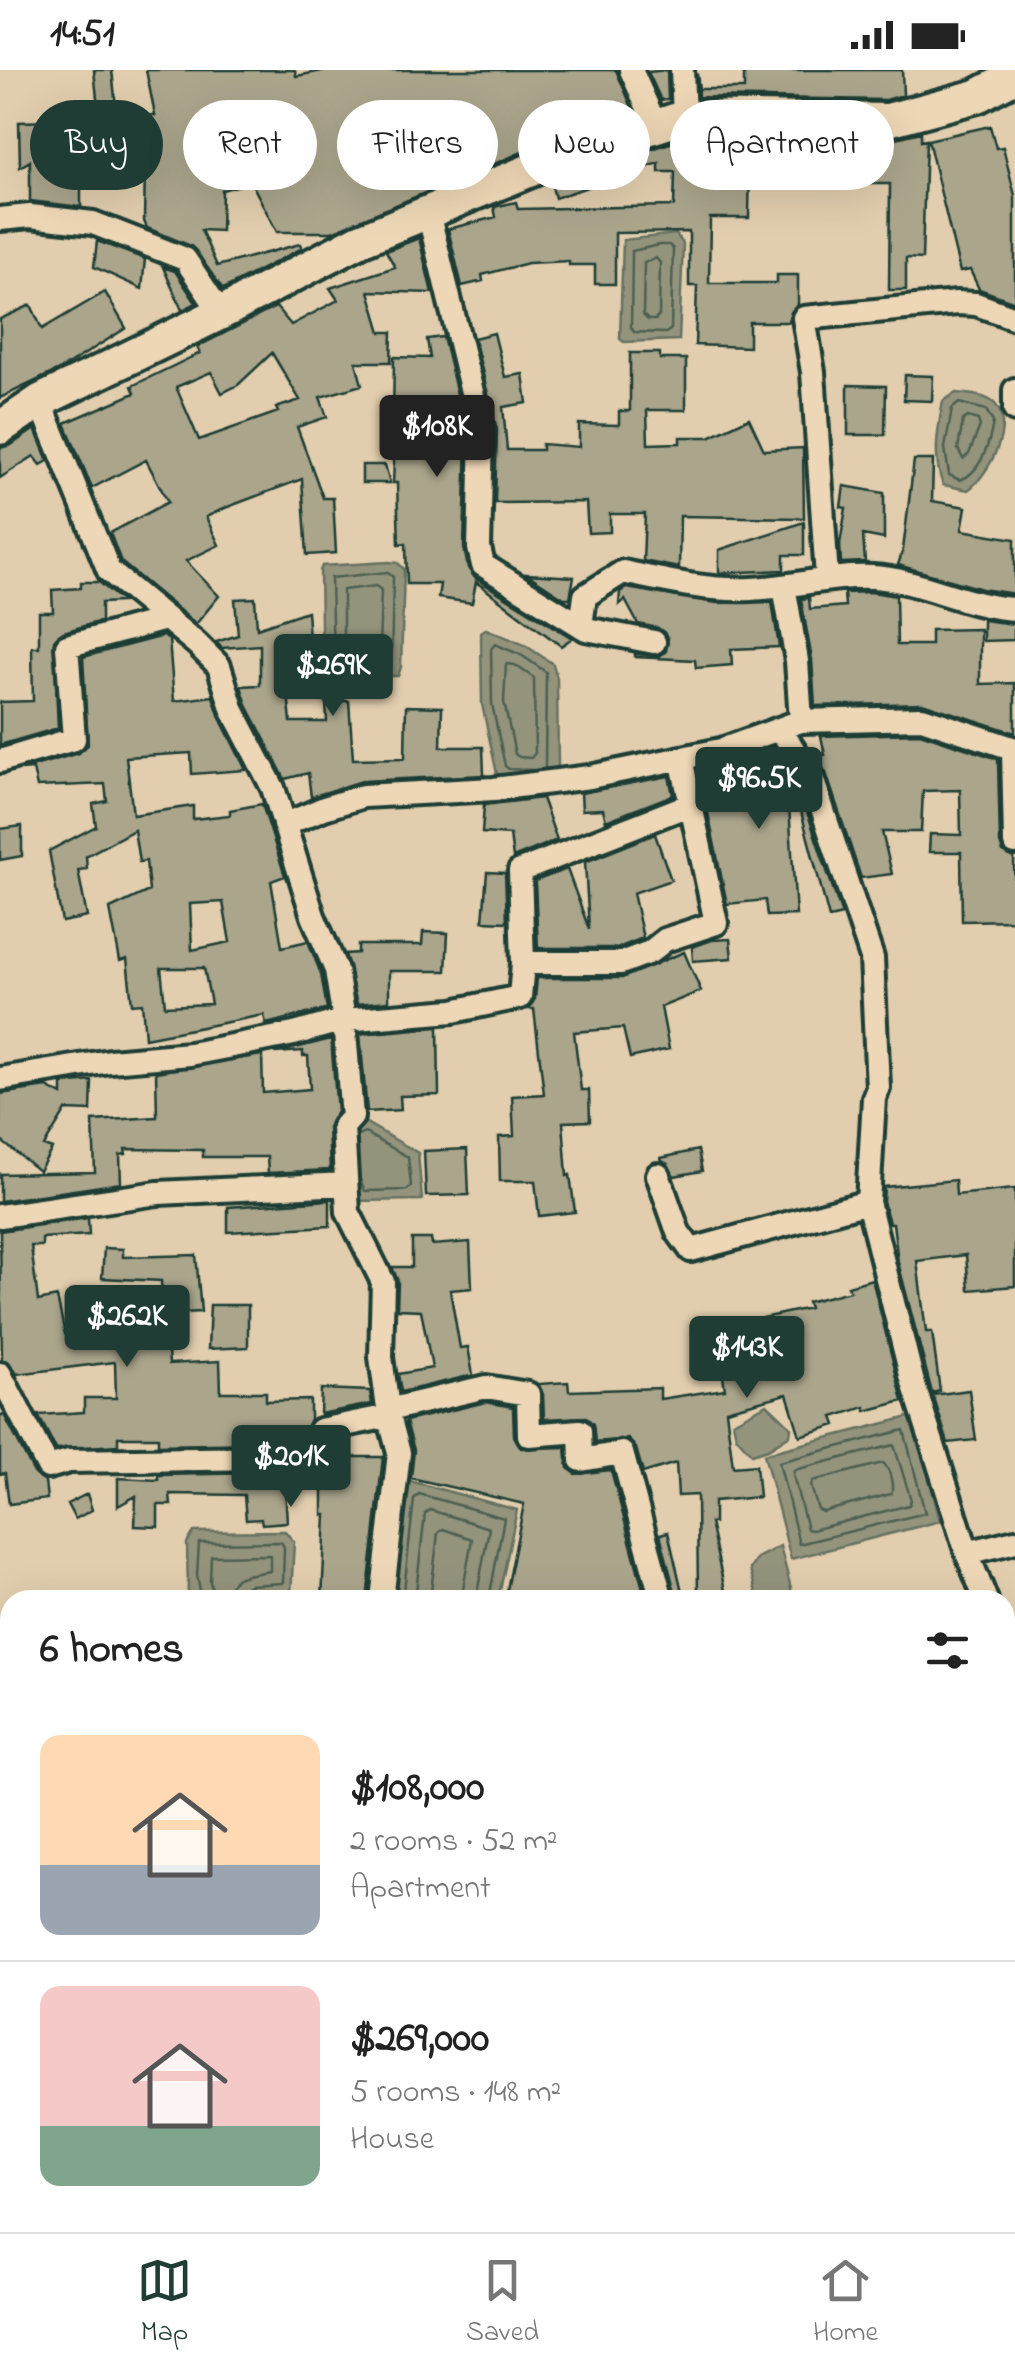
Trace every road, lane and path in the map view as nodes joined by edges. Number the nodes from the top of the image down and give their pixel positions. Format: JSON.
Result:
{"nodes":[{"id":1,"x":631,"y":70,"type":"edge"},
{"id":2,"x":682,"y":70,"type":"edge"},
{"id":3,"x":1015,"y":76,"type":"edge"},
{"id":4,"x":675,"y":100,"type":"edge"},
{"id":5,"x":894,"y":118,"type":"edge"},
{"id":6,"x":670,"y":122,"type":"joint"},
{"id":7,"x":428,"y":212,"type":"junction"},
{"id":8,"x":0,"y":219,"type":"edge"},
{"id":9,"x":222,"y":313,"type":"junction"},
{"id":10,"x":1015,"y":318,"type":"edge"},
{"id":11,"x":1015,"y":390,"type":"edge"},
{"id":12,"x":40,"y":401,"type":"junction"},
{"id":13,"x":1015,"y":410,"type":"edge"},
{"id":14,"x":0,"y":428,"type":"edge"},
{"id":15,"x":827,"y":578,"type":"junction"},
{"id":16,"x":784,"y":586,"type":"junction"},
{"id":17,"x":1015,"y":610,"type":"edge"},
{"id":18,"x":166,"y":618,"type":"junction"},
{"id":19,"x":582,"y":626,"type":"junction"},
{"id":20,"x":654,"y":642,"type":"dead end"},
{"id":21,"x":791,"y":725,"type":"junction"},
{"id":22,"x":1014,"y":749,"type":"edge"},
{"id":23,"x":681,"y":758,"type":"junction"},
{"id":24,"x":0,"y":760,"type":"edge"},
{"id":25,"x":690,"y":804,"type":"junction"},
{"id":26,"x":284,"y":825,"type":"junction"},
{"id":27,"x":1015,"y":843,"type":"edge"},
{"id":28,"x":523,"y":962,"type":"junction"},
{"id":29,"x":344,"y":1020,"type":"junction"},
{"id":30,"x":0,"y":1080,"type":"edge"},
{"id":31,"x":658,"y":1175,"type":"dead end"},
{"id":32,"x":346,"y":1184,"type":"junction"},
{"id":33,"x":868,"y":1202,"type":"junction"},
{"id":34,"x":0,"y":1216,"type":"edge"},
{"id":35,"x":0,"y":1374,"type":"edge"},
{"id":36,"x":388,"y":1413,"type":"junction"},
{"id":37,"x":1015,"y":1541,"type":"edge"},
{"id":38,"x":967,"y":1553,"type":"junction"},
{"id":39,"x":383,"y":1590,"type":"edge"},
{"id":40,"x":659,"y":1590,"type":"edge"},
{"id":41,"x":982,"y":1590,"type":"edge"}],
"edges":[{"from":1,"to":6,"type":"street"},
{"from":2,"to":4,"type":"street"},
{"from":3,"to":5,"type":"main road"},
{"from":6,"to":7,"type":"main road"},
{"from":7,"to":9,"type":"main road"},
{"from":7,"to":19,"type":"street"},
{"from":8,"to":9,"type":"street"},
{"from":9,"to":12,"type":"main road"},
{"from":10,"to":15,"type":"street"},
{"from":11,"to":13,"type":"street"},
{"from":12,"to":14,"type":"main road"},
{"from":12,"to":18,"type":"street"},
{"from":15,"to":16,"type":"street"},
{"from":15,"to":17,"type":"street"},
{"from":16,"to":19,"type":"street"},
{"from":16,"to":21,"type":"street"},
{"from":18,"to":24,"type":"street"},
{"from":18,"to":26,"type":"street"},
{"from":19,"to":20,"type":"street"},
{"from":21,"to":22,"type":"street"},
{"from":21,"to":23,"type":"street"},
{"from":21,"to":33,"type":"street"},
{"from":22,"to":27,"type":"street"},
{"from":23,"to":25,"type":"street"},
{"from":23,"to":26,"type":"street"},
{"from":25,"to":28,"type":"street"},
{"from":25,"to":28,"type":"street"},
{"from":26,"to":29,"type":"street"},
{"from":28,"to":29,"type":"street"},
{"from":29,"to":30,"type":"street"},
{"from":29,"to":32,"type":"street"},
{"from":31,"to":33,"type":"street"},
{"from":32,"to":34,"type":"street"},
{"from":32,"to":36,"type":"street"},
{"from":33,"to":38,"type":"street"},
{"from":35,"to":36,"type":"street"},
{"from":36,"to":39,"type":"street"},
{"from":36,"to":40,"type":"street"},
{"from":37,"to":38,"type":"street"},
{"from":38,"to":41,"type":"street"}]}
